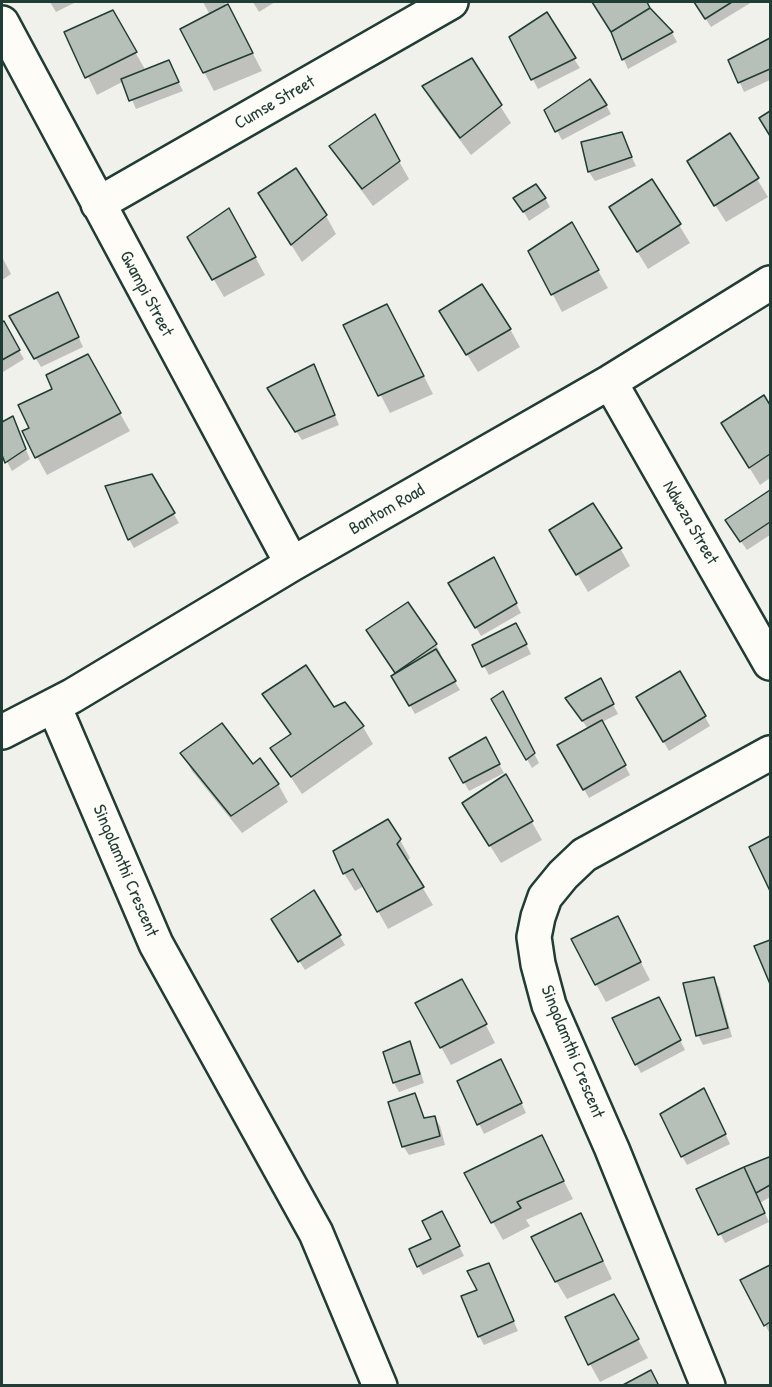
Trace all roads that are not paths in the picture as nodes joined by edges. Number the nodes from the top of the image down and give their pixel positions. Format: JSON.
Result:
{"nodes":[{"id":1,"x":451,"y":2,"type":"edge"},
{"id":2,"x":412,"y":11,"type":"edge"},
{"id":3,"x":2,"y":22,"type":"edge"},
{"id":4,"x":98,"y":204,"type":"junction"},
{"id":5,"x":771,"y":284,"type":"edge"},
{"id":6,"x":610,"y":382,"type":"junction"},
{"id":7,"x":292,"y":564,"type":"junction"},
{"id":8,"x":771,"y":663,"type":"edge"},
{"id":9,"x":54,"y":705,"type":"junction"},
{"id":10,"x":2,"y":732,"type":"edge"},
{"id":11,"x":771,"y":753,"type":"edge"},
{"id":12,"x":380,"y":1386,"type":"edge"},
{"id":13,"x":708,"y":1386,"type":"edge"}],
"edges":[{"from":1,"to":2,"type":"street","name":"Cumse Street"},
{"from":2,"to":4,"type":"street","name":"Cumse Street"},
{"from":3,"to":4,"type":"street","name":"Gwampi Street"},
{"from":4,"to":7,"type":"street","name":"Gwampi Street"},
{"from":5,"to":6,"type":"street","name":"Bantom Road"},
{"from":6,"to":7,"type":"street","name":"Bantom Road"},
{"from":6,"to":8,"type":"street","name":"Ndweza Street"},
{"from":7,"to":9,"type":"street","name":"Bantom Road"},
{"from":9,"to":10,"type":"street","name":"Bantom Road"},
{"from":9,"to":12,"type":"street","name":"Sinqolamthi Crescent"},
{"from":11,"to":13,"type":"street","name":"Sinqolamthi Crescent"}]}
